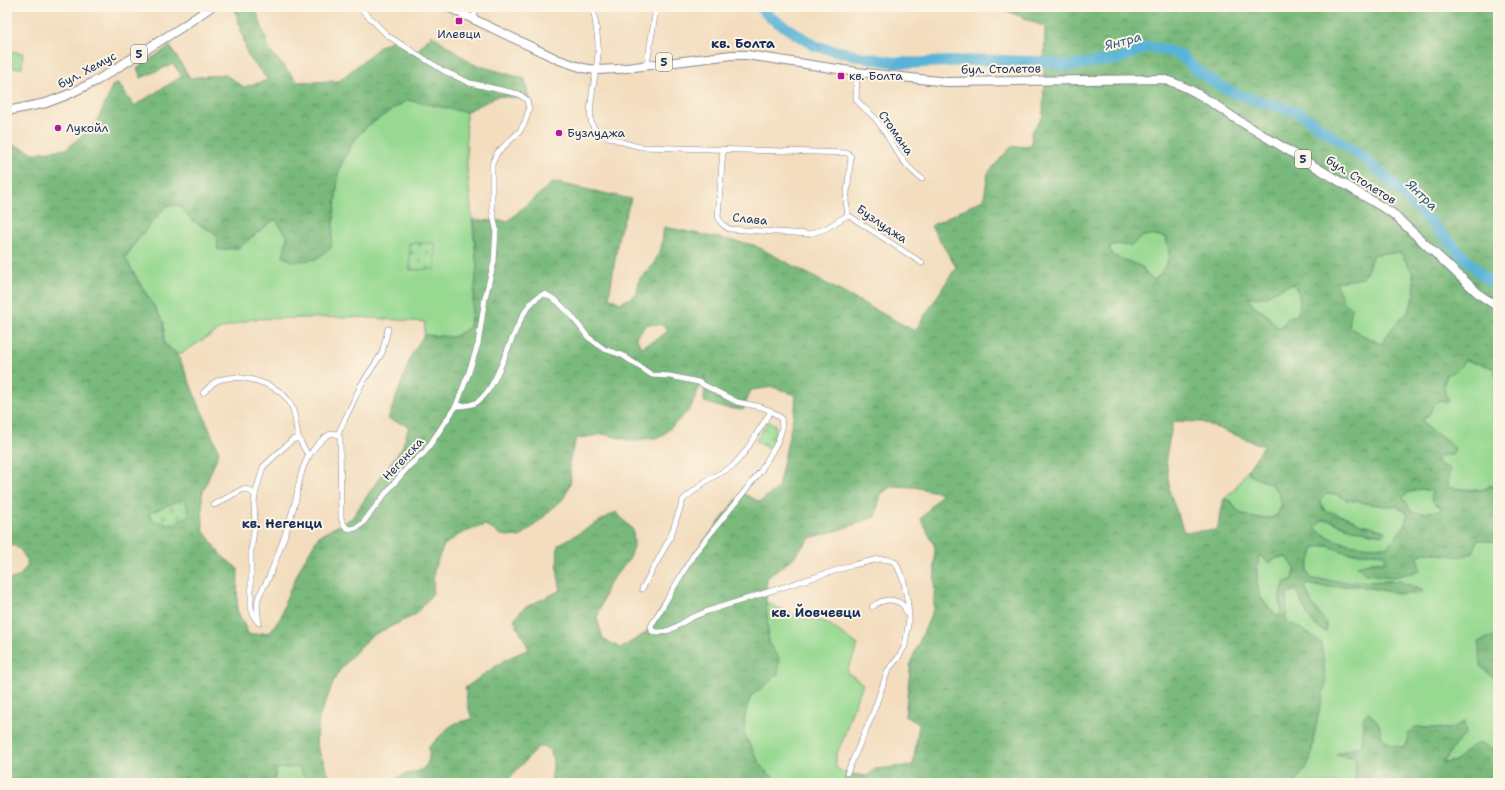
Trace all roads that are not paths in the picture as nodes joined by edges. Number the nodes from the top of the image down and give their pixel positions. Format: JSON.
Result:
{"nodes":[{"id":1,"x":211,"y":7,"type":"edge"},
{"id":2,"x":359,"y":7,"type":"edge"},
{"id":3,"x":448,"y":7,"type":"edge"},
{"id":4,"x":478,"y":7,"type":"edge"},
{"id":5,"x":593,"y":7,"type":"edge"},
{"id":6,"x":653,"y":7,"type":"edge"},
{"id":7,"x":472,"y":18,"type":"junction"},
{"id":8,"x":647,"y":64,"type":"junction"},
{"id":9,"x":596,"y":70,"type":"junction"},
{"id":10,"x":857,"y":72,"type":"junction"},
{"id":11,"x":7,"y":111,"type":"edge"},
{"id":12,"x":723,"y":149,"type":"junction"},
{"id":13,"x":922,"y":179,"type":"dead end"},
{"id":14,"x":848,"y":215,"type":"junction"},
{"id":15,"x":922,"y":263,"type":"dead end"},
{"id":16,"x":1498,"y":307,"type":"edge"},
{"id":17,"x":388,"y":329,"type":"dead end"},
{"id":18,"x":203,"y":392,"type":"dead end"},
{"id":19,"x":456,"y":406,"type":"junction"},
{"id":20,"x":771,"y":411,"type":"junction"},
{"id":21,"x":338,"y":434,"type":"junction"},
{"id":22,"x":299,"y":438,"type":"junction"},
{"id":23,"x":308,"y":455,"type":"junction"},
{"id":24,"x":255,"y":495,"type":"junction"},
{"id":25,"x":214,"y":505,"type":"dead end"},
{"id":26,"x":642,"y":589,"type":"dead end"},
{"id":27,"x":872,"y":607,"type":"dead end"},
{"id":28,"x":909,"y":618,"type":"junction"},
{"id":29,"x":847,"y":773,"type":"dead end"}],
"edges":[{"from":1,"to":11,"type":"main road","name":"бул. Хемус","number":"5"},
{"from":2,"to":19,"type":"street","name":"Негенска"},
{"from":3,"to":7,"type":"main road","name":"бул. Столетов","number":"5"},
{"from":4,"to":7,"type":"street"},
{"from":5,"to":9,"type":"street","name":"Бузлуджа"},
{"from":6,"to":8,"type":"street"},
{"from":7,"to":9,"type":"main road","name":"бул. Столетов","number":"5"},
{"from":8,"to":9,"type":"main road","name":"бул. Столетов","number":"5"},
{"from":8,"to":10,"type":"main road","name":"бул. Столетов","number":"5"},
{"from":9,"to":12,"type":"street","name":"Бузлуджа"},
{"from":10,"to":13,"type":"street","name":"Стомана"},
{"from":10,"to":16,"type":"main road","name":"бул. Столетов","number":"5"},
{"from":12,"to":14,"type":"street","name":"Бузлуджа"},
{"from":12,"to":14,"type":"street","name":"Слава"},
{"from":14,"to":15,"type":"street","name":"Бузлуджа"},
{"from":17,"to":21,"type":"street"},
{"from":18,"to":22,"type":"street"},
{"from":19,"to":20,"type":"street"},
{"from":19,"to":21,"type":"street","name":"Негенска"},
{"from":20,"to":26,"type":"street"},
{"from":20,"to":28,"type":"street"},
{"from":21,"to":23,"type":"street"},
{"from":22,"to":23,"type":"street"},
{"from":22,"to":24,"type":"street"},
{"from":23,"to":24,"type":"street"},
{"from":24,"to":25,"type":"street"},
{"from":27,"to":28,"type":"street"},
{"from":28,"to":29,"type":"street"}]}
